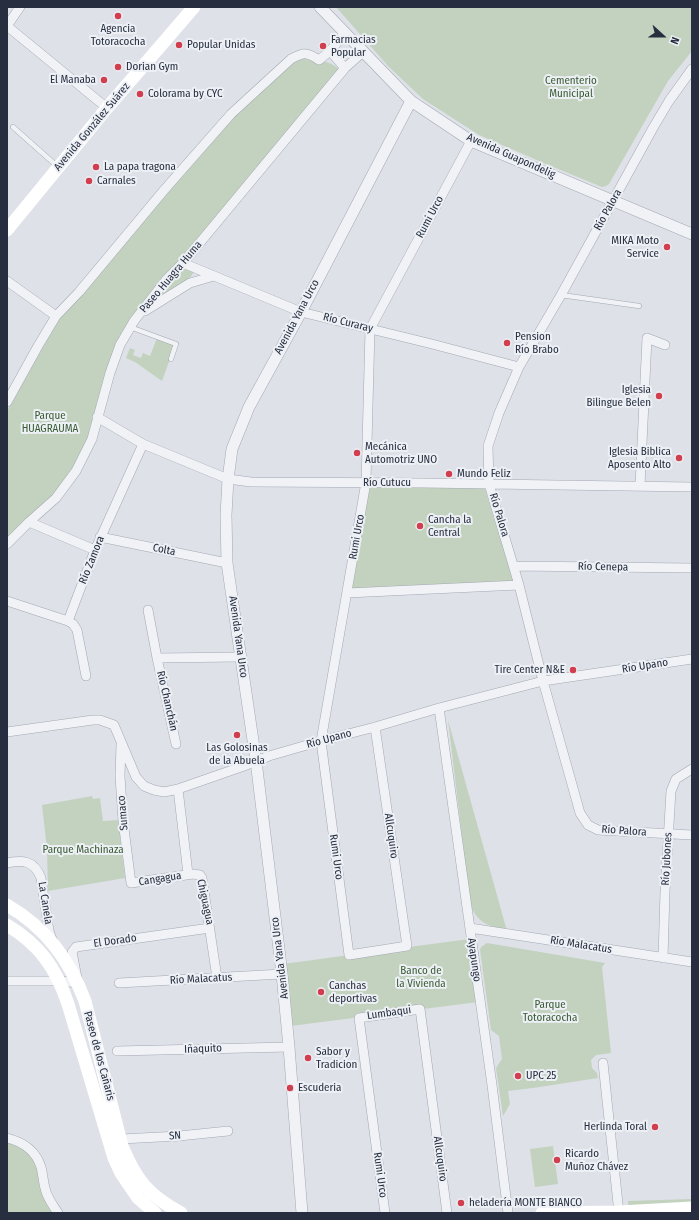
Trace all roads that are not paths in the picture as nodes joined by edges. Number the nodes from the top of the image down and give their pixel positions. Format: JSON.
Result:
{"nodes":[{"id":1,"x":20,"y":7,"type":"edge"},
{"id":2,"x":194,"y":7,"type":"edge"},
{"id":3,"x":320,"y":7,"type":"edge"},
{"id":4,"x":7,"y":26,"type":"edge"},
{"id":5,"x":345,"y":33,"type":"junction"},
{"id":6,"x":330,"y":52,"type":"junction"},
{"id":7,"x":363,"y":52,"type":"junction"},
{"id":8,"x":345,"y":68,"type":"junction"},
{"id":9,"x":692,"y":69,"type":"edge"},
{"id":10,"x":411,"y":101,"type":"junction"},
{"id":11,"x":107,"y":108,"type":"junction"},
{"id":12,"x":13,"y":128,"type":"dead end"},
{"id":13,"x":471,"y":141,"type":"junction"},
{"id":14,"x":59,"y":167,"type":"junction"},
{"id":15,"x":613,"y":200,"type":"junction"},
{"id":16,"x":7,"y":230,"type":"edge"},
{"id":17,"x":692,"y":234,"type":"edge"},
{"id":18,"x":183,"y":263,"type":"junction"},
{"id":19,"x":214,"y":276,"type":"junction"},
{"id":20,"x":7,"y":281,"type":"edge"},
{"id":21,"x":561,"y":295,"type":"junction"},
{"id":22,"x":639,"y":306,"type":"dead end"},
{"id":23,"x":300,"y":312,"type":"junction"},
{"id":24,"x":139,"y":315,"type":"junction"},
{"id":25,"x":56,"y":316,"type":"junction"},
{"id":26,"x":130,"y":327,"type":"junction"},
{"id":27,"x":370,"y":329,"type":"junction"},
{"id":28,"x":665,"y":345,"type":"dead end"},
{"id":29,"x":171,"y":359,"type":"dead end"},
{"id":30,"x":519,"y":367,"type":"junction"},
{"id":31,"x":7,"y":402,"type":"edge"},
{"id":32,"x":97,"y":417,"type":"junction"},
{"id":33,"x":143,"y":444,"type":"junction"},
{"id":34,"x":228,"y":479,"type":"junction"},
{"id":35,"x":366,"y":482,"type":"junction"},
{"id":36,"x":489,"y":484,"type":"junction"},
{"id":37,"x":640,"y":486,"type":"junction"},
{"id":38,"x":692,"y":487,"type":"edge"},
{"id":39,"x":29,"y":522,"type":"junction"},
{"id":40,"x":100,"y":537,"type":"junction"},
{"id":41,"x":7,"y":544,"type":"edge"},
{"id":42,"x":95,"y":550,"type":"junction"},
{"id":43,"x":227,"y":562,"type":"junction"},
{"id":44,"x":514,"y":566,"type":"junction"},
{"id":45,"x":692,"y":568,"type":"edge"},
{"id":46,"x":520,"y":585,"type":"junction"},
{"id":47,"x":347,"y":593,"type":"junction"},
{"id":48,"x":7,"y":601,"type":"edge"},
{"id":49,"x":148,"y":610,"type":"dead end"},
{"id":50,"x":68,"y":622,"type":"junction"},
{"id":51,"x":240,"y":657,"type":"junction"},
{"id":52,"x":157,"y":658,"type":"junction"},
{"id":53,"x":692,"y":659,"type":"edge"},
{"id":54,"x":86,"y":676,"type":"dead end"},
{"id":55,"x":543,"y":681,"type":"junction"},
{"id":56,"x":439,"y":708,"type":"junction"},
{"id":57,"x":375,"y":727,"type":"junction"},
{"id":58,"x":7,"y":732,"type":"edge"},
{"id":59,"x":321,"y":740,"type":"junction"},
{"id":60,"x":121,"y":742,"type":"junction"},
{"id":61,"x":176,"y":744,"type":"dead end"},
{"id":62,"x":256,"y":761,"type":"junction"},
{"id":63,"x":692,"y":769,"type":"edge"},
{"id":64,"x":178,"y":789,"type":"junction"},
{"id":65,"x":668,"y":834,"type":"junction"},
{"id":66,"x":692,"y":835,"type":"edge"},
{"id":67,"x":7,"y":863,"type":"edge"},
{"id":68,"x":188,"y":874,"type":"junction"},
{"id":69,"x":131,"y":883,"type":"joint"},
{"id":70,"x":7,"y":905,"type":"edge"},
{"id":71,"x":7,"y":925,"type":"edge"},
{"id":72,"x":210,"y":928,"type":"junction"},
{"id":73,"x":470,"y":928,"type":"junction"},
{"id":74,"x":54,"y":945,"type":"junction"},
{"id":75,"x":349,"y":954,"type":"joint"},
{"id":76,"x":663,"y":958,"type":"junction"},
{"id":77,"x":692,"y":962,"type":"edge"},
{"id":78,"x":282,"y":974,"type":"junction"},
{"id":79,"x":217,"y":978,"type":"junction"},
{"id":80,"x":7,"y":981,"type":"edge"},
{"id":81,"x":60,"y":981,"type":"junction"},
{"id":82,"x":78,"y":983,"type":"junction"},
{"id":83,"x":119,"y":983,"type":"dead end"},
{"id":84,"x":420,"y":1009,"type":"joint"},
{"id":85,"x":359,"y":1018,"type":"joint"},
{"id":86,"x":290,"y":1047,"type":"junction"},
{"id":87,"x":117,"y":1051,"type":"dead end"},
{"id":88,"x":603,"y":1063,"type":"dead end"},
{"id":89,"x":228,"y":1131,"type":"dead end"},
{"id":90,"x":7,"y":1138,"type":"edge"},
{"id":91,"x":121,"y":1139,"type":"junction"},
{"id":92,"x":688,"y":1210,"type":"edge"},
{"id":93,"x":619,"y":1212,"type":"edge"},
{"id":94,"x":58,"y":1213,"type":"edge"},
{"id":95,"x":155,"y":1213,"type":"edge"},
{"id":96,"x":180,"y":1213,"type":"edge"},
{"id":97,"x":302,"y":1213,"type":"edge"},
{"id":98,"x":385,"y":1213,"type":"edge"},
{"id":99,"x":447,"y":1213,"type":"edge"},
{"id":100,"x":508,"y":1213,"type":"edge"},
{"id":101,"x":542,"y":1213,"type":"edge"}],
"edges":[{"from":1,"to":4,"type":"street"},
{"from":2,"to":11,"type":"main road","name":"Avenida González Suárez"},
{"from":3,"to":5,"type":"street","name":"Avenida Guapondelig"},
{"from":4,"to":11,"type":"street"},
{"from":5,"to":6,"type":"street"},
{"from":5,"to":7,"type":"street","name":"Avenida Guapondelig"},
{"from":6,"to":8,"type":"street"},
{"from":6,"to":25,"type":"street"},
{"from":7,"to":8,"type":"street","name":"Paseo Huagra Huma"},
{"from":7,"to":10,"type":"street","name":"Avenida Guapondelig"},
{"from":8,"to":18,"type":"street","name":"Paseo Huagra Huma"},
{"from":9,"to":15,"type":"street","name":"Río Palora"},
{"from":10,"to":13,"type":"street","name":"Avenida Guapondelig"},
{"from":10,"to":23,"type":"street","name":"Avenida Yana Urco"},
{"from":11,"to":14,"type":"main road","name":"Avenida González Suárez"},
{"from":12,"to":14,"type":"lane"},
{"from":13,"to":15,"type":"street","name":"Avenida Guapondelig"},
{"from":13,"to":27,"type":"street","name":"Rumi Urco"},
{"from":14,"to":16,"type":"main road","name":"Avenida González Suárez"},
{"from":15,"to":17,"type":"street","name":"Avenida Guapondelig"},
{"from":15,"to":21,"type":"street","name":"Río Palora"},
{"from":18,"to":19,"type":"street","name":"Río Curaray"},
{"from":18,"to":24,"type":"street","name":"Paseo Huagra Huma"},
{"from":19,"to":23,"type":"street","name":"Río Curaray"},
{"from":19,"to":24,"type":"street"},
{"from":20,"to":25,"type":"street"},
{"from":21,"to":22,"type":"lane"},
{"from":21,"to":30,"type":"street","name":"Río Palora"},
{"from":23,"to":27,"type":"street","name":"Río Curaray"},
{"from":23,"to":34,"type":"street","name":"Avenida Yana Urco"},
{"from":24,"to":26,"type":"street","name":"Paseo Huagra Huma"},
{"from":25,"to":31,"type":"street"},
{"from":26,"to":29,"type":"lane"},
{"from":26,"to":32,"type":"street","name":"Paseo Huagra Huma"},
{"from":27,"to":30,"type":"street","name":"Río Curaray"},
{"from":27,"to":35,"type":"street","name":"Rumi Urco"},
{"from":28,"to":37,"type":"street"},
{"from":30,"to":36,"type":"street","name":"Río Palora"},
{"from":32,"to":33,"type":"street","name":"Río Cutucu"},
{"from":32,"to":39,"type":"street","name":"Paseo Huagra Huma"},
{"from":33,"to":34,"type":"street","name":"Río Cutucu"},
{"from":33,"to":40,"type":"street","name":"Río Zamora"},
{"from":34,"to":35,"type":"street","name":"Río Cutucu"},
{"from":34,"to":43,"type":"street","name":"Avenida Yana Urco"},
{"from":35,"to":36,"type":"street","name":"Río Cutucu"},
{"from":35,"to":47,"type":"street","name":"Rumi Urco"},
{"from":36,"to":37,"type":"street","name":"Río Cutucu"},
{"from":36,"to":44,"type":"street","name":"Río Palora"},
{"from":37,"to":38,"type":"street","name":"Río Cutucu"},
{"from":39,"to":41,"type":"street","name":"Paseo Huagra Huma"},
{"from":39,"to":42,"type":"street"},
{"from":40,"to":42,"type":"street","name":"Río Zamora"},
{"from":40,"to":43,"type":"street","name":"Colta"},
{"from":42,"to":50,"type":"street","name":"Río Zamora"},
{"from":43,"to":51,"type":"street","name":"Avenida Yana Urco"},
{"from":44,"to":45,"type":"street","name":"Río Cenepa"},
{"from":44,"to":46,"type":"street","name":"Río Palora"},
{"from":46,"to":47,"type":"street"},
{"from":46,"to":55,"type":"street","name":"Río Palora"},
{"from":47,"to":59,"type":"street","name":"Rumi Urco"},
{"from":48,"to":50,"type":"street"},
{"from":49,"to":52,"type":"street","name":"Río Chanchán"},
{"from":50,"to":54,"type":"street"},
{"from":51,"to":52,"type":"street","name":"Río Chanchán"},
{"from":51,"to":62,"type":"street","name":"Avenida Yana Urco"},
{"from":52,"to":61,"type":"street","name":"Río Chanchán"},
{"from":53,"to":55,"type":"street","name":"Río Upano"},
{"from":55,"to":56,"type":"street","name":"Río Upano"},
{"from":55,"to":65,"type":"street","name":"Río Palora"},
{"from":56,"to":57,"type":"street","name":"Río Upano"},
{"from":56,"to":73,"type":"street","name":"Ayapungo"},
{"from":57,"to":59,"type":"street","name":"Río Upano"},
{"from":57,"to":75,"type":"street","name":"Allcuquiro"},
{"from":58,"to":60,"type":"street","name":"Río Upano"},
{"from":59,"to":62,"type":"street","name":"Río Upano"},
{"from":59,"to":75,"type":"street","name":"Rumi Urco"},
{"from":60,"to":64,"type":"street","name":"Río Upano"},
{"from":60,"to":69,"type":"street","name":"Sumaco"},
{"from":62,"to":64,"type":"street","name":"Río Upano"},
{"from":62,"to":78,"type":"street","name":"Avenida Yana Urco"},
{"from":63,"to":65,"type":"street","name":"Río Jubones"},
{"from":64,"to":68,"type":"street","name":"Chiguagua"},
{"from":65,"to":66,"type":"street","name":"Río Palora"},
{"from":65,"to":76,"type":"street","name":"Río Jubones"},
{"from":67,"to":74,"type":"street","name":"La Canela"},
{"from":68,"to":69,"type":"street","name":"Cangagua"},
{"from":68,"to":72,"type":"street","name":"Chiguagua"},
{"from":70,"to":74,"type":"main road","name":"Paseo de los Cañaris"},
{"from":71,"to":81,"type":"main road","name":"Paseo de los Cañaris"},
{"from":72,"to":79,"type":"street","name":"Chiguagua"},
{"from":72,"to":82,"type":"street","name":"El Dorado"},
{"from":73,"to":76,"type":"street","name":"Río Malacatus"},
{"from":73,"to":100,"type":"street","name":"Ayapungo"},
{"from":74,"to":82,"type":"main road","name":"Paseo de los Cañaris"},
{"from":76,"to":77,"type":"street","name":"Río Malacatus"},
{"from":78,"to":79,"type":"street","name":"Río Malacatus"},
{"from":78,"to":86,"type":"street","name":"Avenida Yana Urco"},
{"from":79,"to":83,"type":"street","name":"Río Malacatus"},
{"from":80,"to":81,"type":"street"},
{"from":81,"to":82,"type":"street"},
{"from":81,"to":95,"type":"main road","name":"Paseo de los Cañaris"},
{"from":82,"to":91,"type":"main road","name":"Paseo de los Cañaris"},
{"from":84,"to":85,"type":"street","name":"Lumbaqui"},
{"from":84,"to":99,"type":"street","name":"Allcuquiro"},
{"from":85,"to":98,"type":"street","name":"Rumi Urco"},
{"from":86,"to":87,"type":"street","name":"Iñaquito"},
{"from":86,"to":97,"type":"street","name":"Avenida Yana Urco"},
{"from":88,"to":93,"type":"street"},
{"from":89,"to":91,"type":"street","name":"SN"},
{"from":90,"to":94,"type":"street"},
{"from":91,"to":96,"type":"main road","name":"Paseo de los Cañaris"},
{"from":92,"to":93,"type":"main road"},
{"from":93,"to":101,"type":"main road"}]}
